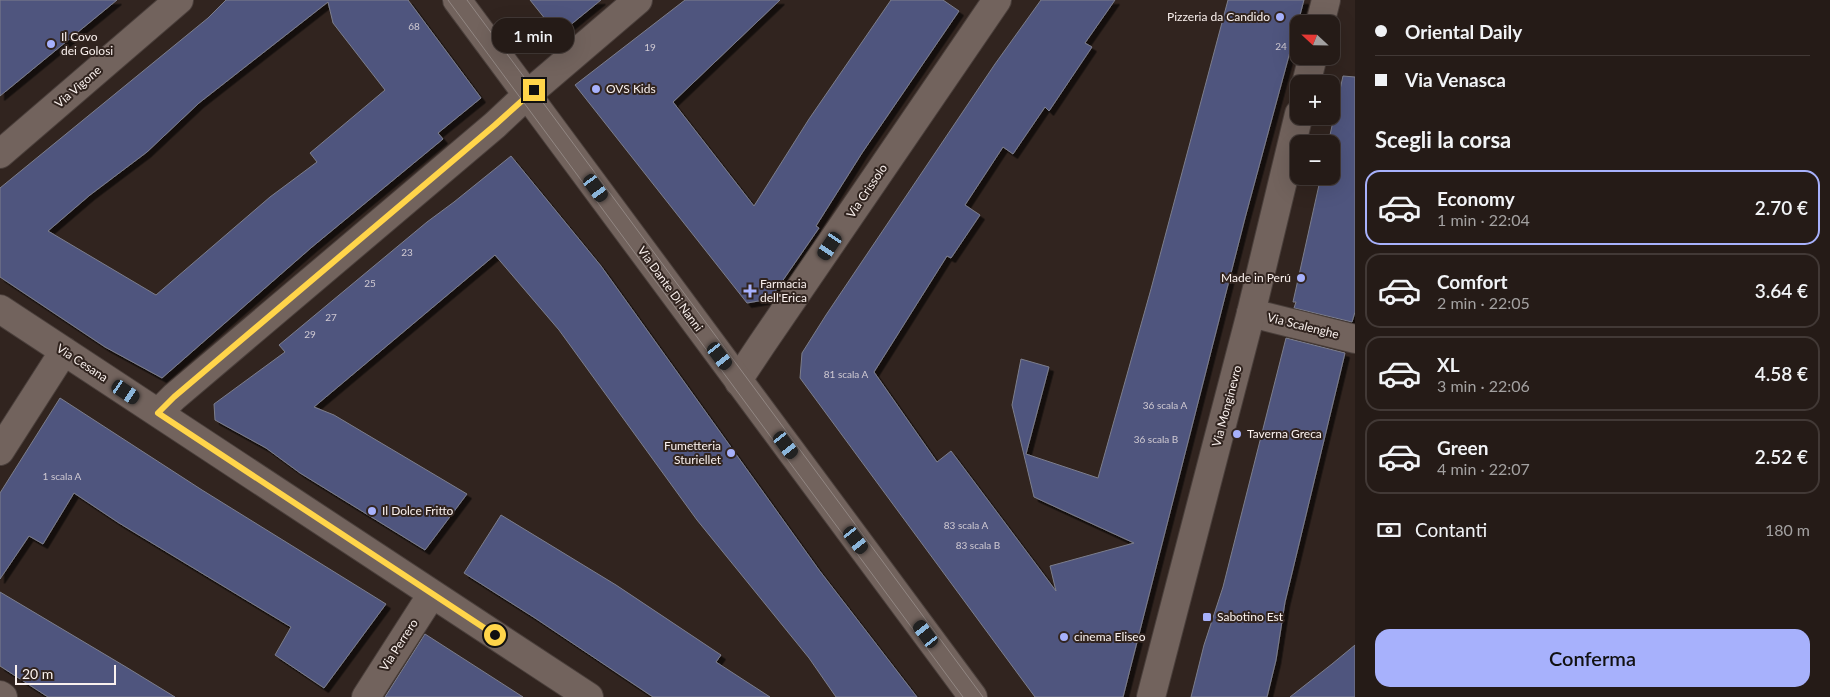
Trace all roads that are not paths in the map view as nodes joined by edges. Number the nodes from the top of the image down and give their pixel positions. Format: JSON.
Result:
{"nodes":[{"id":1,"x":179,"y":0,"type":"edge"},
{"id":2,"x":458,"y":0,"type":"edge"},
{"id":3,"x":638,"y":0,"type":"edge"},
{"id":4,"x":997,"y":0,"type":"edge"},
{"id":5,"x":1326,"y":0,"type":"edge"},
{"id":6,"x":1322,"y":15,"type":"edge"},
{"id":7,"x":528,"y":94,"type":"junction"},
{"id":8,"x":1296,"y":125,"type":"edge"},
{"id":9,"x":0,"y":154,"type":"edge"},
{"id":10,"x":0,"y":309,"type":"edge"},
{"id":11,"x":1251,"y":313,"type":"junction"},
{"id":12,"x":1355,"y":339,"type":"edge"},
{"id":13,"x":64,"y":351,"type":"junction"},
{"id":14,"x":739,"y":382,"type":"junction"},
{"id":15,"x":158,"y":413,"type":"junction"},
{"id":16,"x":0,"y":451,"type":"edge"},
{"id":17,"x":432,"y":594,"type":"junction"},
{"id":18,"x":0,"y":695,"type":"edge"},
{"id":19,"x":3,"y":697,"type":"edge"},
{"id":20,"x":366,"y":697,"type":"edge"},
{"id":21,"x":589,"y":697,"type":"edge"},
{"id":22,"x":973,"y":697,"type":"edge"},
{"id":23,"x":1151,"y":697,"type":"edge"}],
"edges":[{"from":1,"to":9,"type":"street","name":"Via Vigone"},
{"from":2,"to":7,"type":"street","name":"Via Dante Di Nanni"},
{"from":3,"to":7,"type":"street"},
{"from":4,"to":14,"type":"street","name":"Via Crissolo"},
{"from":5,"to":6,"type":"street"},
{"from":7,"to":14,"type":"street","name":"Via Dante Di Nanni"},
{"from":7,"to":15,"type":"street"},
{"from":8,"to":11,"type":"street","name":"Via Monginevro"},
{"from":10,"to":13,"type":"street","name":"Via Cesana"},
{"from":11,"to":12,"type":"street","name":"Via Scalenghe"},
{"from":11,"to":23,"type":"street","name":"Via Monginevro"},
{"from":13,"to":15,"type":"street","name":"Via Cesana"},
{"from":13,"to":16,"type":"street"},
{"from":14,"to":22,"type":"street","name":"Via Dante Di Nanni"},
{"from":15,"to":17,"type":"street","name":"Via Cesana"},
{"from":17,"to":20,"type":"street","name":"Via Perrero"},
{"from":17,"to":21,"type":"street","name":"Via Cesana"},
{"from":18,"to":19,"type":"street"}]}
